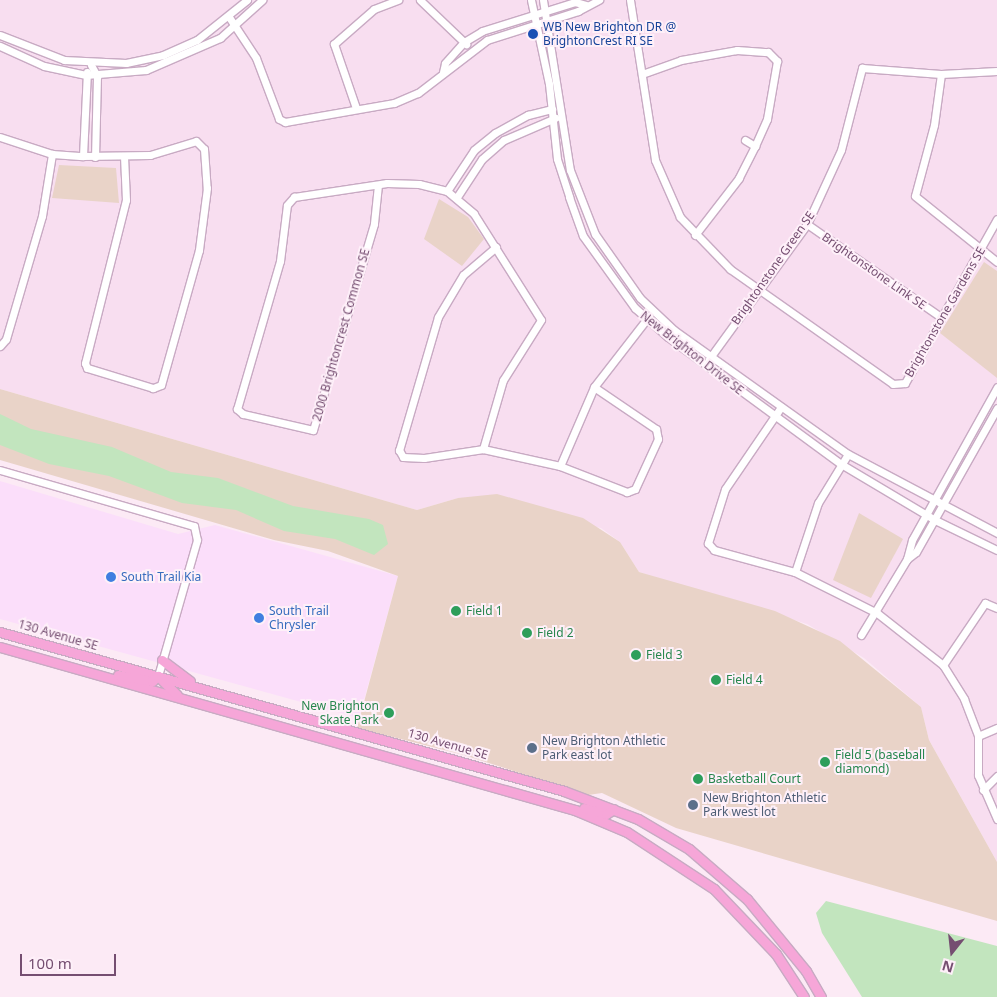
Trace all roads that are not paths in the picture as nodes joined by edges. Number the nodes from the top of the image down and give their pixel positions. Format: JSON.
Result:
{"nodes":[{"id":1,"x":247,"y":0,"type":"edge"},
{"id":2,"x":262,"y":0,"type":"edge"},
{"id":3,"x":398,"y":0,"type":"edge"},
{"id":4,"x":420,"y":0,"type":"edge"},
{"id":5,"x":532,"y":0,"type":"edge"},
{"id":6,"x":543,"y":0,"type":"edge"},
{"id":7,"x":599,"y":0,"type":"edge"},
{"id":8,"x":630,"y":0,"type":"edge"},
{"id":9,"x":586,"y":5,"type":"junction"},
{"id":10,"x":546,"y":10,"type":"junction"},
{"id":11,"x":536,"y":14,"type":"junction"},
{"id":12,"x":228,"y":18,"type":"junction"},
{"id":13,"x":549,"y":21,"type":"junction"},
{"id":14,"x":539,"y":24,"type":"junction"},
{"id":15,"x":235,"y":26,"type":"junction"},
{"id":16,"x":0,"y":35,"type":"edge"},
{"id":17,"x":464,"y":42,"type":"junction"},
{"id":18,"x":0,"y":46,"type":"edge"},
{"id":19,"x":470,"y":50,"type":"junction"},
{"id":20,"x":91,"y":65,"type":"junction"},
{"id":21,"x":997,"y":71,"type":"edge"},
{"id":22,"x":443,"y":72,"type":"junction"},
{"id":23,"x":642,"y":74,"type":"junction"},
{"id":24,"x":940,"y":74,"type":"junction"},
{"id":25,"x":86,"y":75,"type":"junction"},
{"id":26,"x":97,"y":76,"type":"junction"},
{"id":27,"x":356,"y":108,"type":"junction"},
{"id":28,"x":549,"y":108,"type":"junction"},
{"id":29,"x":561,"y":113,"type":"junction"},
{"id":30,"x":551,"y":121,"type":"junction"},
{"id":31,"x":0,"y":137,"type":"edge"},
{"id":32,"x":744,"y":140,"type":"dead end"},
{"id":33,"x":755,"y":146,"type":"junction"},
{"id":34,"x":52,"y":154,"type":"junction"},
{"id":35,"x":83,"y":156,"type":"junction"},
{"id":36,"x":124,"y":156,"type":"junction"},
{"id":37,"x":95,"y":157,"type":"junction"},
{"id":38,"x":378,"y":185,"type":"junction"},
{"id":39,"x":447,"y":191,"type":"junction"},
{"id":40,"x":457,"y":197,"type":"junction"},
{"id":41,"x":997,"y":219,"type":"edge"},
{"id":42,"x":807,"y":224,"type":"junction"},
{"id":43,"x":695,"y":235,"type":"junction"},
{"id":44,"x":496,"y":247,"type":"junction"},
{"id":45,"x":981,"y":249,"type":"junction"},
{"id":46,"x":997,"y":262,"type":"edge"},
{"id":47,"x":759,"y":289,"type":"junction"},
{"id":48,"x":653,"y":312,"type":"junction"},
{"id":49,"x":941,"y":317,"type":"junction"},
{"id":50,"x":646,"y":319,"type":"junction"},
{"id":51,"x":0,"y":346,"type":"edge"},
{"id":52,"x":711,"y":356,"type":"junction"},
{"id":53,"x":705,"y":364,"type":"junction"},
{"id":54,"x":594,"y":387,"type":"junction"},
{"id":55,"x":997,"y":387,"type":"edge"},
{"id":56,"x":781,"y":407,"type":"junction"},
{"id":57,"x":997,"y":408,"type":"edge"},
{"id":58,"x":774,"y":416,"type":"junction"},
{"id":59,"x":483,"y":449,"type":"junction"},
{"id":60,"x":848,"y":454,"type":"junction"},
{"id":61,"x":842,"y":464,"type":"junction"},
{"id":62,"x":560,"y":466,"type":"junction"},
{"id":63,"x":0,"y":470,"type":"edge"},
{"id":64,"x":932,"y":502,"type":"junction"},
{"id":65,"x":942,"y":507,"type":"junction"},
{"id":66,"x":925,"y":514,"type":"junction"},
{"id":67,"x":935,"y":520,"type":"junction"},
{"id":68,"x":997,"y":533,"type":"edge"},
{"id":69,"x":997,"y":550,"type":"edge"},
{"id":70,"x":907,"y":559,"type":"junction"},
{"id":71,"x":795,"y":572,"type":"junction"},
{"id":72,"x":997,"y":608,"type":"edge"},
{"id":73,"x":877,"y":613,"type":"junction"},
{"id":74,"x":0,"y":632,"type":"edge"},
{"id":75,"x":862,"y":635,"type":"dead end"},
{"id":76,"x":0,"y":647,"type":"edge"},
{"id":77,"x":34,"y":657,"type":"junction"},
{"id":78,"x":162,"y":660,"type":"junction"},
{"id":79,"x":943,"y":665,"type":"junction"},
{"id":80,"x":158,"y":676,"type":"junction"},
{"id":81,"x":203,"y":689,"type":"junction"},
{"id":82,"x":186,"y":700,"type":"junction"},
{"id":83,"x":997,"y":728,"type":"edge"},
{"id":84,"x":978,"y":736,"type":"junction"},
{"id":85,"x":997,"y":776,"type":"edge"},
{"id":86,"x":501,"y":790,"type":"junction"},
{"id":87,"x":983,"y":790,"type":"junction"},
{"id":88,"x":614,"y":809,"type":"junction"},
{"id":89,"x":997,"y":819,"type":"edge"},
{"id":90,"x":633,"y":835,"type":"junction"},
{"id":91,"x":804,"y":997,"type":"edge"},
{"id":92,"x":821,"y":997,"type":"edge"}],
"edges":[{"from":1,"to":12,"type":"street"},
{"from":2,"to":15,"type":"street"},
{"from":3,"to":27,"type":"street"},
{"from":4,"to":17,"type":"street"},
{"from":5,"to":11,"type":"street","name":"New Brighton Drive SE"},
{"from":6,"to":10,"type":"street","name":"New Brighton Drive SE"},
{"from":7,"to":9,"type":"street"},
{"from":8,"to":23,"type":"street"},
{"from":9,"to":10,"type":"street"},
{"from":9,"to":13,"type":"street"},
{"from":10,"to":11,"type":"street"},
{"from":10,"to":13,"type":"street","name":"New Brighton Drive SE"},
{"from":11,"to":14,"type":"street","name":"New Brighton Drive SE"},
{"from":11,"to":17,"type":"street"},
{"from":12,"to":15,"type":"street"},
{"from":12,"to":20,"type":"street"},
{"from":13,"to":14,"type":"street"},
{"from":13,"to":29,"type":"street","name":"New Brighton Drive SE"},
{"from":14,"to":19,"type":"street"},
{"from":14,"to":28,"type":"street","name":"New Brighton Drive SE"},
{"from":15,"to":26,"type":"street"},
{"from":15,"to":27,"type":"street"},
{"from":16,"to":20,"type":"street"},
{"from":17,"to":19,"type":"street"},
{"from":17,"to":22,"type":"street"},
{"from":18,"to":25,"type":"street"},
{"from":19,"to":22,"type":"street"},
{"from":20,"to":25,"type":"street"},
{"from":20,"to":26,"type":"street"},
{"from":21,"to":24,"type":"street","name":"Brightonstone Green SE"},
{"from":22,"to":27,"type":"street"},
{"from":23,"to":33,"type":"street"},
{"from":23,"to":43,"type":"street"},
{"from":24,"to":42,"type":"street","name":"Brightonstone Green SE"},
{"from":24,"to":45,"type":"street"},
{"from":25,"to":26,"type":"street"},
{"from":25,"to":35,"type":"street"},
{"from":26,"to":37,"type":"street"},
{"from":28,"to":29,"type":"street"},
{"from":28,"to":30,"type":"street","name":"New Brighton Drive SE"},
{"from":28,"to":39,"type":"street"},
{"from":29,"to":30,"type":"street"},
{"from":29,"to":48,"type":"street","name":"New Brighton Drive SE"},
{"from":30,"to":40,"type":"street"},
{"from":30,"to":50,"type":"street","name":"New Brighton Drive SE"},
{"from":31,"to":34,"type":"street"},
{"from":32,"to":33,"type":"street"},
{"from":33,"to":43,"type":"street"},
{"from":34,"to":35,"type":"street"},
{"from":34,"to":51,"type":"street"},
{"from":35,"to":37,"type":"street"},
{"from":36,"to":36,"type":"street"},
{"from":36,"to":37,"type":"street"},
{"from":38,"to":38,"type":"street","name":"2000 Brightoncrest Common SE"},
{"from":38,"to":39,"type":"street","name":"2000 Brightoncrest Common SE"},
{"from":39,"to":40,"type":"street","name":"2000 Brightoncrest Common SE"},
{"from":40,"to":44,"type":"street","name":"2000 Brightoncrest Common SE"},
{"from":41,"to":45,"type":"street","name":"Brightonstone Gardens SE"},
{"from":42,"to":47,"type":"street","name":"Brightonstone Green SE"},
{"from":42,"to":49,"type":"street","name":"Brightonstone Link SE"},
{"from":43,"to":47,"type":"street"},
{"from":44,"to":59,"type":"street","name":"2000 Brightoncrest Common SE"},
{"from":44,"to":59,"type":"street"},
{"from":45,"to":46,"type":"street"},
{"from":45,"to":49,"type":"street","name":"Brightonstone Gardens SE"},
{"from":47,"to":49,"type":"street","name":"Brightonstone Gardens SE"},
{"from":47,"to":52,"type":"street","name":"Brightonstone Green SE"},
{"from":48,"to":50,"type":"street"},
{"from":48,"to":52,"type":"street","name":"New Brighton Drive SE"},
{"from":50,"to":53,"type":"street","name":"New Brighton Drive SE"},
{"from":50,"to":54,"type":"street"},
{"from":52,"to":53,"type":"street","name":"Brightonstone Green SE"},
{"from":52,"to":56,"type":"street","name":"New Brighton Drive SE"},
{"from":53,"to":58,"type":"street","name":"New Brighton Drive SE"},
{"from":54,"to":62,"type":"street"},
{"from":54,"to":62,"type":"street"},
{"from":55,"to":64,"type":"street"},
{"from":56,"to":58,"type":"street"},
{"from":56,"to":60,"type":"street","name":"New Brighton Drive SE"},
{"from":57,"to":65,"type":"street"},
{"from":58,"to":61,"type":"street","name":"New Brighton Drive SE"},
{"from":58,"to":71,"type":"street"},
{"from":59,"to":62,"type":"street"},
{"from":60,"to":61,"type":"street"},
{"from":60,"to":64,"type":"street","name":"New Brighton Drive SE"},
{"from":61,"to":66,"type":"street","name":"New Brighton Drive SE"},
{"from":61,"to":71,"type":"street"},
{"from":63,"to":78,"type":"street"},
{"from":64,"to":65,"type":"street","name":"New Brighton Drive SE"},
{"from":64,"to":66,"type":"street"},
{"from":65,"to":67,"type":"street"},
{"from":65,"to":68,"type":"street","name":"New Brighton Drive SE"},
{"from":66,"to":67,"type":"street","name":"New Brighton Drive SE"},
{"from":66,"to":70,"type":"street"},
{"from":67,"to":69,"type":"street","name":"New Brighton Drive SE"},
{"from":67,"to":70,"type":"street"},
{"from":70,"to":73,"type":"street"},
{"from":71,"to":73,"type":"street"},
{"from":72,"to":79,"type":"street"},
{"from":73,"to":75,"type":"street"},
{"from":73,"to":79,"type":"street"},
{"from":74,"to":80,"type":"main road","name":"130 Avenue SE"},
{"from":76,"to":77,"type":"main road"},
{"from":77,"to":80,"type":"main road"},
{"from":77,"to":82,"type":"main road"},
{"from":78,"to":80,"type":"street"},
{"from":78,"to":81,"type":"main road"},
{"from":79,"to":84,"type":"street"},
{"from":80,"to":81,"type":"main road","name":"130 Avenue SE"},
{"from":80,"to":82,"type":"main road"},
{"from":81,"to":88,"type":"main road","name":"130 Avenue SE"},
{"from":82,"to":86,"type":"main road"},
{"from":83,"to":84,"type":"street"},
{"from":84,"to":87,"type":"street"},
{"from":85,"to":87,"type":"street"},
{"from":86,"to":88,"type":"main road"},
{"from":86,"to":90,"type":"main road"},
{"from":87,"to":89,"type":"street"},
{"from":88,"to":90,"type":"main road"},
{"from":88,"to":92,"type":"main road","name":"130 Avenue SE"},
{"from":90,"to":91,"type":"main road"}]}
